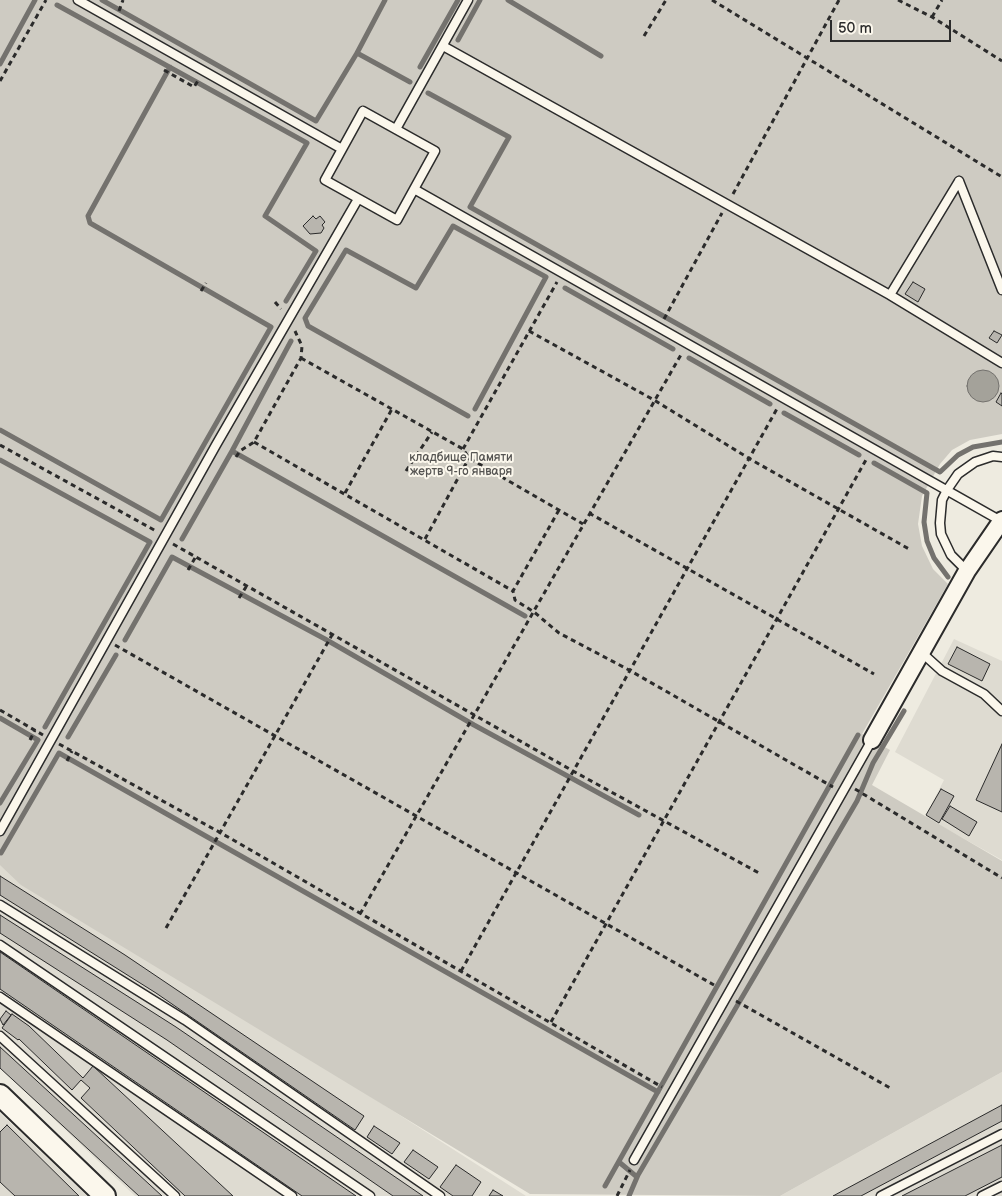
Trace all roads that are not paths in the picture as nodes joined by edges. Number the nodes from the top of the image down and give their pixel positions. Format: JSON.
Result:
{"nodes":[{"id":1,"x":78,"y":0,"type":"edge"},
{"id":2,"x":468,"y":0,"type":"edge"},
{"id":3,"x":443,"y":46,"type":"junction"},
{"id":4,"x":396,"y":129,"type":"junction"},
{"id":5,"x":342,"y":148,"type":"junction"},
{"id":6,"x":414,"y":190,"type":"junction"},
{"id":7,"x":358,"y":198,"type":"junction"},
{"id":8,"x":1002,"y":290,"type":"edge"},
{"id":9,"x":890,"y":295,"type":"junction"},
{"id":10,"x":1001,"y":359,"type":"edge"},
{"id":11,"x":1002,"y":456,"type":"edge"},
{"id":12,"x":947,"y":490,"type":"junction"},
{"id":13,"x":1002,"y":520,"type":"edge"},
{"id":14,"x":967,"y":571,"type":"junction"},
{"id":15,"x":921,"y":652,"type":"junction"},
{"id":16,"x":1002,"y":711,"type":"edge"},
{"id":17,"x":872,"y":740,"type":"joint"},
{"id":18,"x":0,"y":831,"type":"edge"},
{"id":19,"x":0,"y":905,"type":"edge"},
{"id":20,"x":0,"y":945,"type":"edge"},
{"id":21,"x":0,"y":997,"type":"edge"},
{"id":22,"x":0,"y":1036,"type":"edge"},
{"id":23,"x":0,"y":1095,"type":"edge"},
{"id":24,"x":1002,"y":1134,"type":"edge"},
{"id":25,"x":634,"y":1160,"type":"dead end"},
{"id":26,"x":1002,"y":1186,"type":"edge"},
{"id":27,"x":105,"y":1196,"type":"edge"},
{"id":28,"x":175,"y":1196,"type":"edge"},
{"id":29,"x":292,"y":1196,"type":"edge"},
{"id":30,"x":370,"y":1196,"type":"edge"},
{"id":31,"x":440,"y":1196,"type":"edge"},
{"id":32,"x":881,"y":1196,"type":"edge"},
{"id":33,"x":982,"y":1196,"type":"edge"}],
"edges":[{"from":1,"to":5,"type":"lane"},
{"from":2,"to":3,"type":"lane"},
{"from":3,"to":4,"type":"lane"},
{"from":3,"to":9,"type":"lane"},
{"from":4,"to":5,"type":"lane"},
{"from":4,"to":6,"type":"lane"},
{"from":5,"to":7,"type":"lane"},
{"from":6,"to":7,"type":"lane"},
{"from":6,"to":12,"type":"lane"},
{"from":7,"to":18,"type":"lane"},
{"from":8,"to":9,"type":"lane"},
{"from":9,"to":10,"type":"lane"},
{"from":11,"to":12,"type":"lane"},
{"from":12,"to":13,"type":"lane"},
{"from":12,"to":14,"type":"lane"},
{"from":13,"to":14,"type":"street"},
{"from":14,"to":15,"type":"street"},
{"from":15,"to":16,"type":"lane"},
{"from":15,"to":17,"type":"street"},
{"from":17,"to":25,"type":"lane"},
{"from":19,"to":31,"type":"lane"},
{"from":20,"to":30,"type":"lane"},
{"from":21,"to":29,"type":"lane"},
{"from":22,"to":28,"type":"lane"},
{"from":23,"to":27,"type":"street"},
{"from":24,"to":32,"type":"lane"},
{"from":26,"to":33,"type":"lane"}]}
